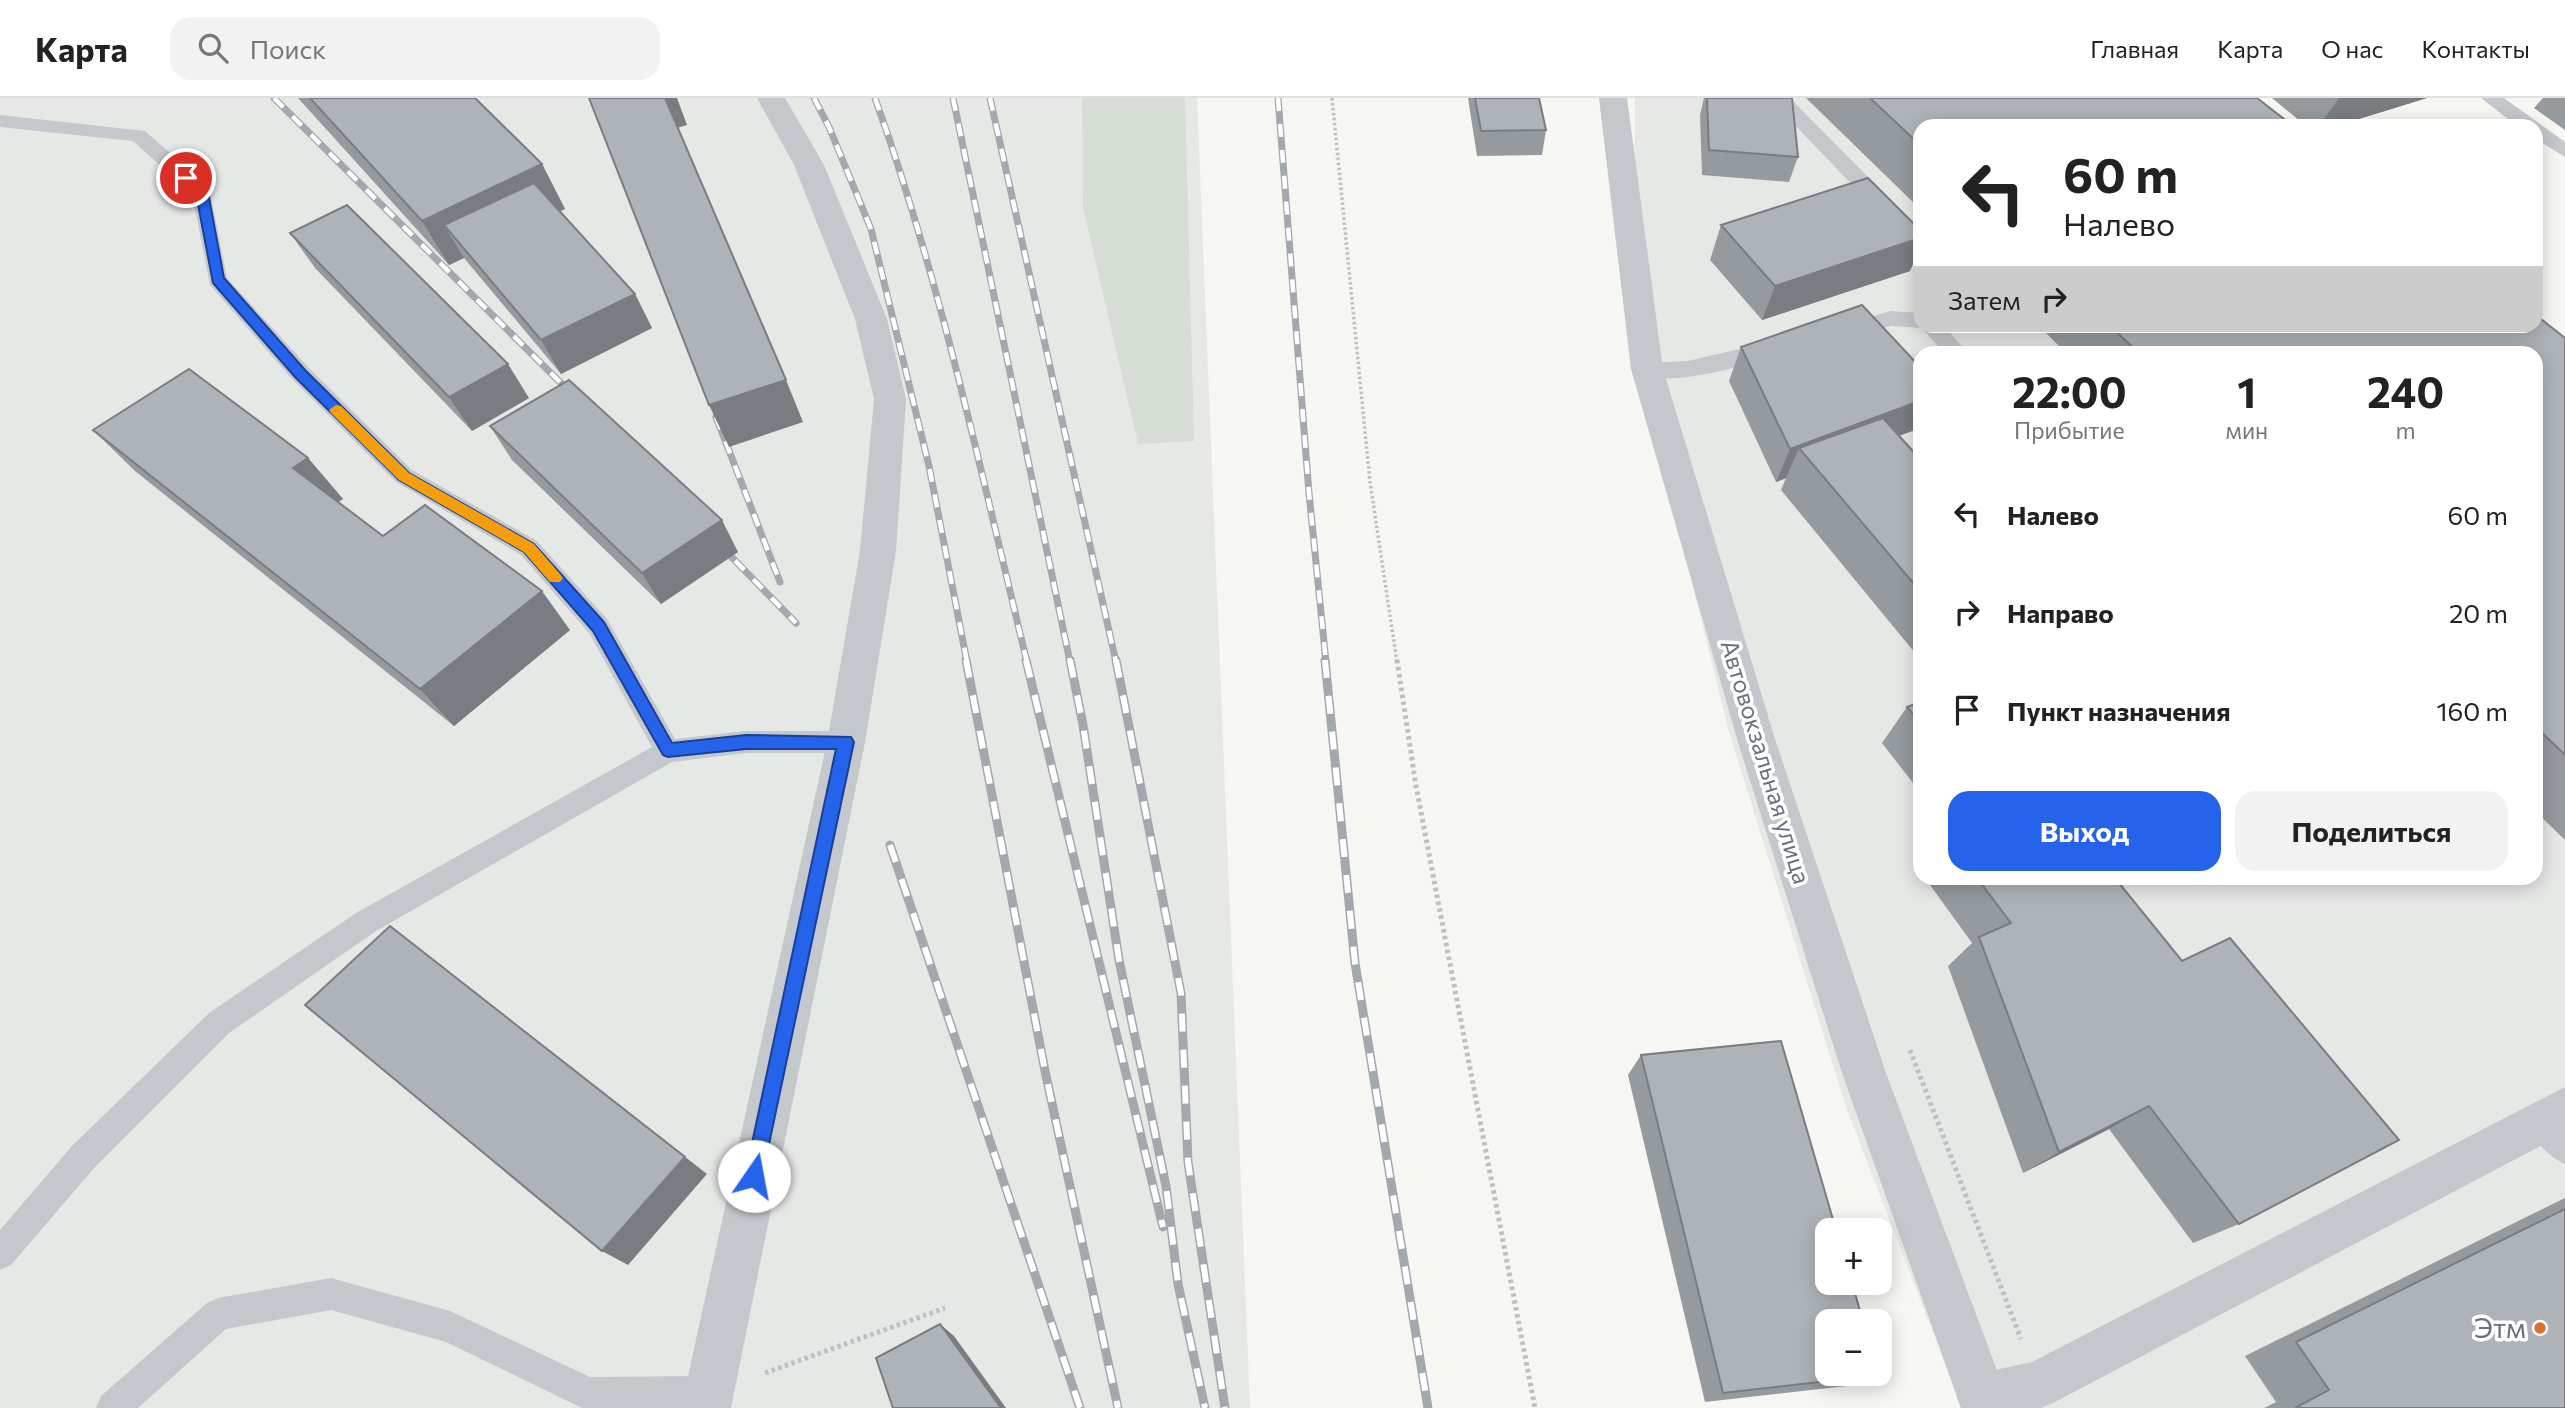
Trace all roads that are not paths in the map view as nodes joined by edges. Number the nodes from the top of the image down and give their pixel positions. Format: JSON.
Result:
{"nodes":[{"id":1,"x":771,"y":98,"type":"edge"},
{"id":2,"x":1613,"y":98,"type":"edge"},
{"id":3,"x":1779,"y":98,"type":"edge"},
{"id":4,"x":2491,"y":98,"type":"edge"},
{"id":5,"x":2520,"y":119,"type":"edge"},
{"id":6,"x":0,"y":121,"type":"edge"},
{"id":7,"x":2543,"y":135,"type":"edge"},
{"id":8,"x":2565,"y":151,"type":"edge"},
{"id":9,"x":1867,"y":188,"type":"edge"},
{"id":10,"x":1913,"y":318,"type":"edge"},
{"id":11,"x":1938,"y":333,"type":"edge"},
{"id":12,"x":1824,"y":336,"type":"edge"},
{"id":13,"x":1785,"y":346,"type":"edge"},
{"id":14,"x":1951,"y":346,"type":"edge"},
{"id":15,"x":1647,"y":369,"type":"junction"},
{"id":16,"x":846,"y":742,"type":"junction"},
{"id":17,"x":668,"y":751,"type":"junction"},
{"id":18,"x":2557,"y":1127,"type":"edge"},
{"id":19,"x":0,"y":1254,"type":"edge"},
{"id":20,"x":707,"y":1400,"type":"edge"},
{"id":21,"x":1984,"y":1403,"type":"edge"},
{"id":22,"x":113,"y":1408,"type":"edge"}],
"edges":[{"from":1,"to":16,"type":"street"},
{"from":2,"to":15,"type":"street","name":"Автовокзальная улица"},
{"from":3,"to":9,"type":"lane"},
{"from":4,"to":5,"type":"lane"},
{"from":6,"to":17,"type":"lane"},
{"from":7,"to":8,"type":"lane"},
{"from":10,"to":12,"type":"lane"},
{"from":11,"to":14,"type":"lane"},
{"from":13,"to":15,"type":"lane"},
{"from":15,"to":21,"type":"street","name":"Автовокзальная улица"},
{"from":16,"to":17,"type":"lane"},
{"from":16,"to":20,"type":"street"},
{"from":17,"to":19,"type":"lane"},
{"from":18,"to":21,"type":"street"},
{"from":20,"to":22,"type":"lane"}]}
